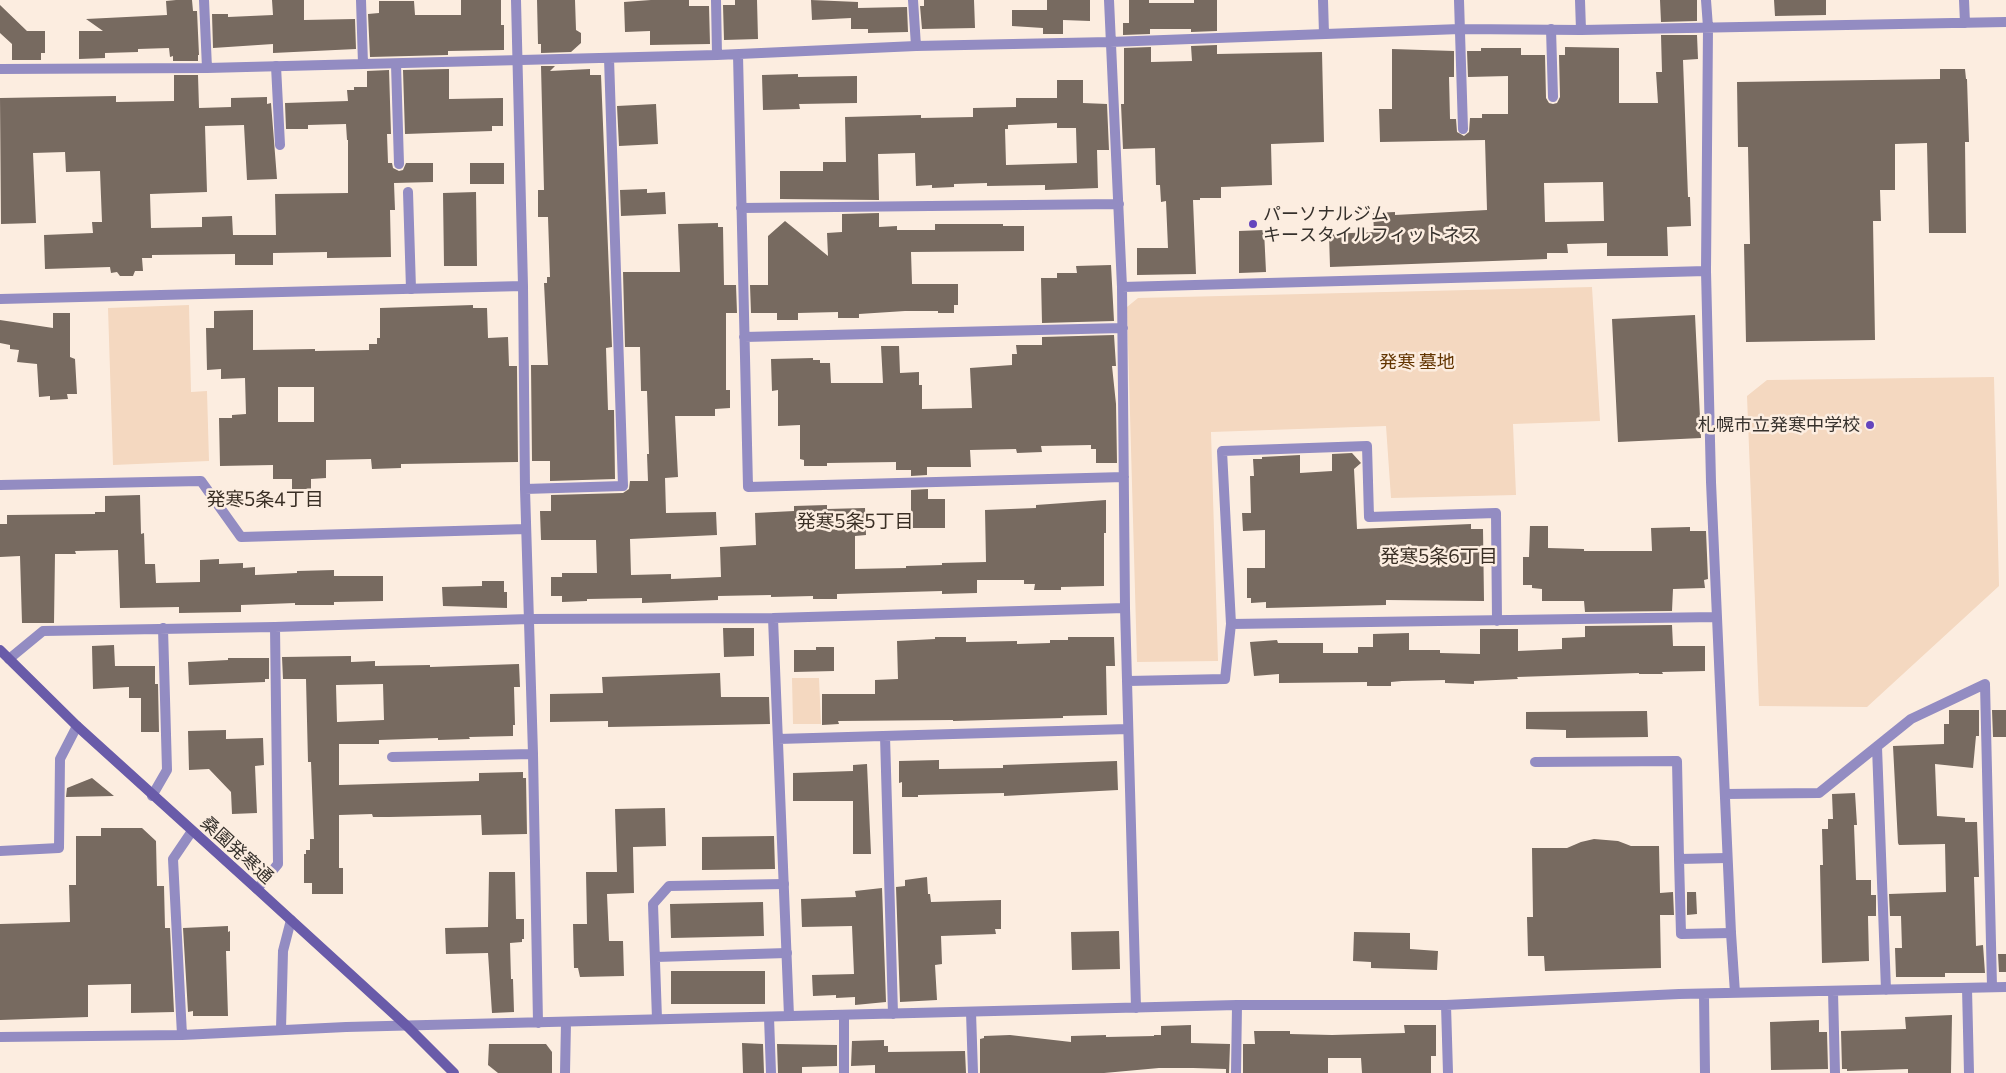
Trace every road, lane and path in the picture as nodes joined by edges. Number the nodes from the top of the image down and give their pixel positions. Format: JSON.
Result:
{"nodes":[{"id":1,"x":204,"y":0,"type":"edge"},
{"id":2,"x":361,"y":0,"type":"edge"},
{"id":3,"x":516,"y":0,"type":"edge"},
{"id":4,"x":716,"y":0,"type":"edge"},
{"id":5,"x":913,"y":0,"type":"edge"},
{"id":6,"x":1109,"y":0,"type":"edge"},
{"id":7,"x":1323,"y":0,"type":"edge"},
{"id":8,"x":1459,"y":0,"type":"edge"},
{"id":9,"x":1580,"y":0,"type":"edge"},
{"id":10,"x":1706,"y":0,"type":"edge"},
{"id":11,"x":1964,"y":0,"type":"edge"},
{"id":12,"x":2006,"y":22,"type":"edge"},
{"id":13,"x":1965,"y":23,"type":"junction"},
{"id":14,"x":1708,"y":28,"type":"junction"},
{"id":15,"x":1460,"y":29,"type":"junction"},
{"id":16,"x":1551,"y":29,"type":"junction"},
{"id":17,"x":1581,"y":30,"type":"junction"},
{"id":18,"x":1324,"y":34,"type":"junction"},
{"id":19,"x":1110,"y":42,"type":"junction"},
{"id":20,"x":916,"y":46,"type":"junction"},
{"id":21,"x":738,"y":55,"type":"junction"},
{"id":22,"x":717,"y":56,"type":"junction"},
{"id":23,"x":609,"y":58,"type":"junction"},
{"id":24,"x":518,"y":60,"type":"junction"},
{"id":25,"x":363,"y":64,"type":"junction"},
{"id":26,"x":396,"y":64,"type":"junction"},
{"id":27,"x":276,"y":66,"type":"junction"},
{"id":28,"x":207,"y":68,"type":"junction"},
{"id":29,"x":0,"y":69,"type":"edge"},
{"id":30,"x":1553,"y":97,"type":"dead end"},
{"id":31,"x":1463,"y":129,"type":"dead end"},
{"id":32,"x":280,"y":144,"type":"dead end"},
{"id":33,"x":399,"y":164,"type":"dead end"},
{"id":34,"x":408,"y":192,"type":"dead end"},
{"id":35,"x":1119,"y":204,"type":"junction"},
{"id":36,"x":741,"y":208,"type":"junction"},
{"id":37,"x":1706,"y":271,"type":"junction"},
{"id":38,"x":523,"y":286,"type":"junction"},
{"id":39,"x":1122,"y":287,"type":"junction"},
{"id":40,"x":411,"y":289,"type":"junction"},
{"id":41,"x":0,"y":299,"type":"edge"},
{"id":42,"x":1123,"y":328,"type":"junction"},
{"id":43,"x":744,"y":337,"type":"junction"},
{"id":44,"x":1124,"y":477,"type":"junction"},
{"id":45,"x":0,"y":485,"type":"edge"},
{"id":46,"x":525,"y":489,"type":"junction"},
{"id":47,"x":526,"y":529,"type":"junction"},
{"id":48,"x":1124,"y":608,"type":"junction"},
{"id":49,"x":773,"y":618,"type":"junction"},
{"id":50,"x":1717,"y":618,"type":"junction"},
{"id":51,"x":529,"y":619,"type":"junction"},
{"id":52,"x":1497,"y":621,"type":"junction"},
{"id":53,"x":1231,"y":624,"type":"junction"},
{"id":54,"x":275,"y":627,"type":"junction"},
{"id":55,"x":163,"y":628,"type":"junction"},
{"id":56,"x":0,"y":650,"type":"edge"},
{"id":57,"x":9,"y":658,"type":"junction"},
{"id":58,"x":1128,"y":681,"type":"junction"},
{"id":59,"x":77,"y":726,"type":"junction"},
{"id":60,"x":1128,"y":729,"type":"junction"},
{"id":61,"x":885,"y":736,"type":"junction"},
{"id":62,"x":778,"y":739,"type":"junction"},
{"id":63,"x":1877,"y":747,"type":"junction"},
{"id":64,"x":533,"y":754,"type":"junction"},
{"id":65,"x":392,"y":757,"type":"dead end"},
{"id":66,"x":1535,"y":762,"type":"dead end"},
{"id":67,"x":1725,"y":794,"type":"junction"},
{"id":68,"x":152,"y":796,"type":"junction"},
{"id":69,"x":192,"y":832,"type":"junction"},
{"id":70,"x":0,"y":851,"type":"edge"},
{"id":71,"x":1728,"y":858,"type":"junction"},
{"id":72,"x":1679,"y":859,"type":"junction"},
{"id":73,"x":784,"y":884,"type":"junction"},
{"id":74,"x":257,"y":888,"type":"junction"},
{"id":75,"x":291,"y":920,"type":"junction"},
{"id":76,"x":1731,"y":933,"type":"junction"},
{"id":77,"x":787,"y":953,"type":"junction"},
{"id":78,"x":656,"y":957,"type":"junction"},
{"id":79,"x":1992,"y":987,"type":"junction"},
{"id":80,"x":2006,"y":987,"type":"edge"},
{"id":81,"x":1967,"y":988,"type":"junction"},
{"id":82,"x":1886,"y":990,"type":"junction"},
{"id":83,"x":1833,"y":991,"type":"junction"},
{"id":84,"x":1735,"y":993,"type":"junction"},
{"id":85,"x":1704,"y":994,"type":"junction"},
{"id":86,"x":1236,"y":1005,"type":"junction"},
{"id":87,"x":1446,"y":1005,"type":"junction"},
{"id":88,"x":1136,"y":1008,"type":"junction"},
{"id":89,"x":971,"y":1012,"type":"junction"},
{"id":90,"x":893,"y":1014,"type":"junction"},
{"id":91,"x":844,"y":1015,"type":"junction"},
{"id":92,"x":789,"y":1016,"type":"junction"},
{"id":93,"x":769,"y":1017,"type":"junction"},
{"id":94,"x":657,"y":1020,"type":"junction"},
{"id":95,"x":538,"y":1022,"type":"junction"},
{"id":96,"x":566,"y":1022,"type":"junction"},
{"id":97,"x":406,"y":1026,"type":"junction"},
{"id":98,"x":281,"y":1029,"type":"junction"},
{"id":99,"x":182,"y":1035,"type":"junction"},
{"id":100,"x":0,"y":1037,"type":"edge"},
{"id":101,"x":454,"y":1073,"type":"edge"},
{"id":102,"x":565,"y":1073,"type":"edge"},
{"id":103,"x":771,"y":1073,"type":"edge"},
{"id":104,"x":844,"y":1073,"type":"edge"},
{"id":105,"x":974,"y":1073,"type":"edge"},
{"id":106,"x":1236,"y":1073,"type":"edge"},
{"id":107,"x":1448,"y":1073,"type":"edge"},
{"id":108,"x":1705,"y":1073,"type":"edge"},
{"id":109,"x":1835,"y":1073,"type":"edge"},
{"id":110,"x":1969,"y":1073,"type":"edge"}],
"edges":[{"from":1,"to":28,"type":"street"},
{"from":2,"to":25,"type":"street"},
{"from":3,"to":24,"type":"street"},
{"from":4,"to":22,"type":"street"},
{"from":5,"to":20,"type":"street"},
{"from":6,"to":19,"type":"street"},
{"from":7,"to":18,"type":"street"},
{"from":8,"to":15,"type":"street"},
{"from":9,"to":17,"type":"street"},
{"from":10,"to":14,"type":"street"},
{"from":11,"to":13,"type":"street"},
{"from":12,"to":13,"type":"street"},
{"from":13,"to":14,"type":"street"},
{"from":14,"to":17,"type":"street"},
{"from":14,"to":37,"type":"street"},
{"from":15,"to":16,"type":"street"},
{"from":15,"to":18,"type":"street"},
{"from":15,"to":31,"type":"street"},
{"from":16,"to":17,"type":"street"},
{"from":16,"to":30,"type":"street"},
{"from":18,"to":19,"type":"street"},
{"from":19,"to":20,"type":"street"},
{"from":19,"to":35,"type":"street"},
{"from":20,"to":21,"type":"street"},
{"from":21,"to":22,"type":"street"},
{"from":21,"to":36,"type":"street"},
{"from":22,"to":23,"type":"street"},
{"from":23,"to":24,"type":"street"},
{"from":23,"to":46,"type":"street"},
{"from":24,"to":26,"type":"street"},
{"from":24,"to":38,"type":"street"},
{"from":25,"to":26,"type":"street"},
{"from":25,"to":27,"type":"street"},
{"from":26,"to":33,"type":"street"},
{"from":27,"to":28,"type":"street"},
{"from":27,"to":32,"type":"street"},
{"from":28,"to":29,"type":"street"},
{"from":34,"to":40,"type":"street"},
{"from":35,"to":36,"type":"street"},
{"from":35,"to":39,"type":"street"},
{"from":36,"to":43,"type":"street"},
{"from":37,"to":39,"type":"street"},
{"from":37,"to":50,"type":"street"},
{"from":38,"to":40,"type":"street"},
{"from":38,"to":46,"type":"street"},
{"from":39,"to":42,"type":"street"},
{"from":40,"to":41,"type":"street"},
{"from":42,"to":43,"type":"street"},
{"from":42,"to":44,"type":"street"},
{"from":43,"to":44,"type":"street"},
{"from":44,"to":48,"type":"street"},
{"from":45,"to":47,"type":"street"},
{"from":46,"to":47,"type":"street"},
{"from":47,"to":51,"type":"street"},
{"from":48,"to":49,"type":"street"},
{"from":48,"to":58,"type":"street"},
{"from":49,"to":51,"type":"street"},
{"from":49,"to":62,"type":"street"},
{"from":50,"to":52,"type":"street"},
{"from":50,"to":67,"type":"street"},
{"from":51,"to":54,"type":"street"},
{"from":51,"to":64,"type":"street"},
{"from":52,"to":53,"type":"street"},
{"from":52,"to":53,"type":"street"},
{"from":53,"to":58,"type":"street"},
{"from":54,"to":55,"type":"street"},
{"from":54,"to":74,"type":"street"},
{"from":55,"to":57,"type":"street"},
{"from":55,"to":68,"type":"street"},
{"from":56,"to":57,"type":"street","name":"桑園発寒通"},
{"from":57,"to":59,"type":"street","name":"桑園発寒通"},
{"from":58,"to":60,"type":"street"},
{"from":59,"to":68,"type":"street","name":"桑園発寒通"},
{"from":59,"to":70,"type":"street"},
{"from":60,"to":61,"type":"street"},
{"from":60,"to":88,"type":"street"},
{"from":61,"to":62,"type":"street"},
{"from":61,"to":90,"type":"street"},
{"from":62,"to":73,"type":"street"},
{"from":63,"to":67,"type":"street"},
{"from":63,"to":79,"type":"street"},
{"from":63,"to":82,"type":"street"},
{"from":64,"to":65,"type":"street"},
{"from":64,"to":95,"type":"street"},
{"from":66,"to":72,"type":"street"},
{"from":67,"to":71,"type":"street"},
{"from":68,"to":69,"type":"street","name":"桑園発寒通"},
{"from":69,"to":74,"type":"street","name":"桑園発寒通"},
{"from":69,"to":99,"type":"street"},
{"from":71,"to":72,"type":"street"},
{"from":71,"to":76,"type":"street"},
{"from":72,"to":76,"type":"street"},
{"from":73,"to":77,"type":"street"},
{"from":73,"to":78,"type":"street"},
{"from":74,"to":75,"type":"street","name":"桑園発寒通"},
{"from":75,"to":97,"type":"street","name":"桑園発寒通"},
{"from":75,"to":98,"type":"street"},
{"from":76,"to":84,"type":"street"},
{"from":77,"to":78,"type":"street"},
{"from":77,"to":92,"type":"street"},
{"from":78,"to":94,"type":"street"},
{"from":79,"to":80,"type":"street"},
{"from":79,"to":81,"type":"street"},
{"from":81,"to":82,"type":"street"},
{"from":81,"to":110,"type":"street"},
{"from":82,"to":83,"type":"street"},
{"from":83,"to":84,"type":"street"},
{"from":83,"to":109,"type":"street"},
{"from":84,"to":85,"type":"street"},
{"from":85,"to":87,"type":"street"},
{"from":85,"to":108,"type":"street"},
{"from":86,"to":87,"type":"street"},
{"from":86,"to":88,"type":"street"},
{"from":86,"to":106,"type":"street"},
{"from":87,"to":107,"type":"street"},
{"from":88,"to":89,"type":"street"},
{"from":89,"to":90,"type":"street"},
{"from":89,"to":105,"type":"street"},
{"from":90,"to":91,"type":"street"},
{"from":91,"to":92,"type":"street"},
{"from":91,"to":104,"type":"street"},
{"from":92,"to":93,"type":"street"},
{"from":93,"to":94,"type":"street"},
{"from":93,"to":103,"type":"street"},
{"from":94,"to":96,"type":"street"},
{"from":95,"to":96,"type":"street"},
{"from":95,"to":97,"type":"street"},
{"from":96,"to":102,"type":"street"},
{"from":97,"to":98,"type":"street"},
{"from":97,"to":101,"type":"street","name":"桑園発寒通"},
{"from":98,"to":99,"type":"street"},
{"from":99,"to":100,"type":"street"}]}
